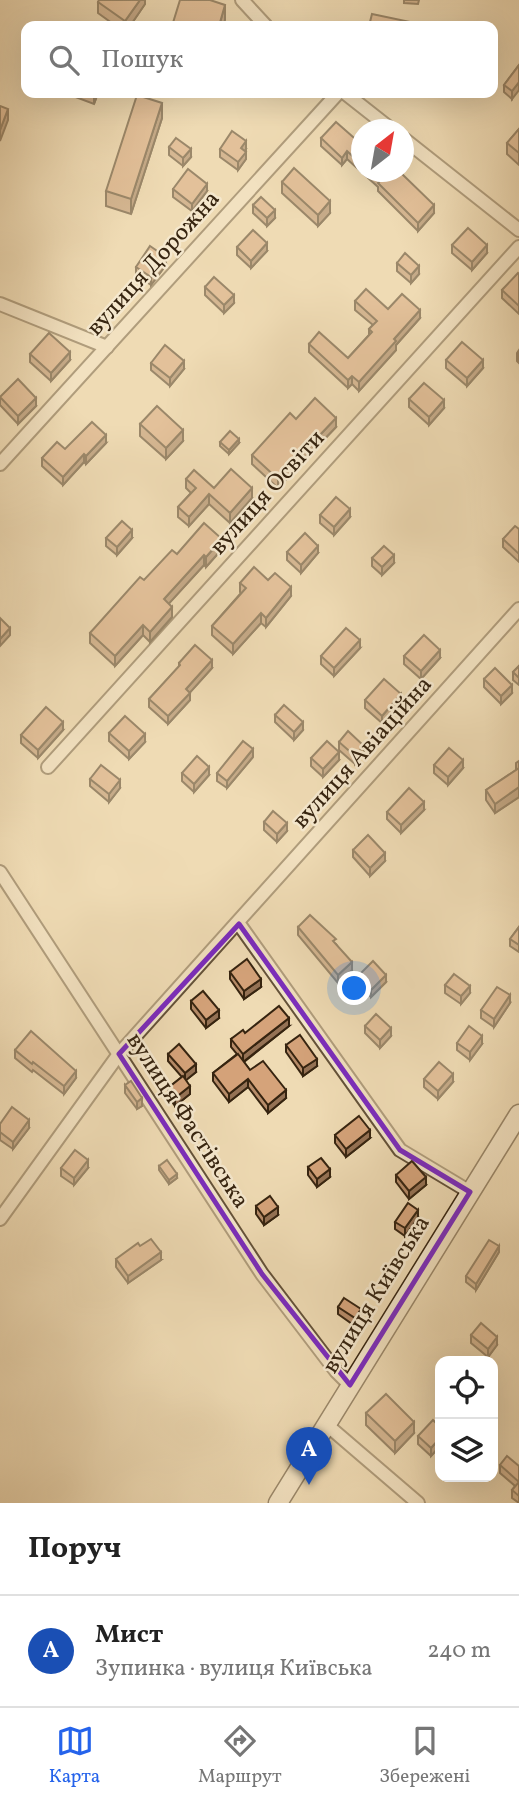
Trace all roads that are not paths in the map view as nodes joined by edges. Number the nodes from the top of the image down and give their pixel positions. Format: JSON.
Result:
{"nodes":[{"id":1,"x":242,"y":0,"type":"edge"},
{"id":2,"x":261,"y":21,"type":"edge"},
{"id":3,"x":333,"y":98,"type":"edge"},
{"id":4,"x":351,"y":98,"type":"edge"},
{"id":5,"x":378,"y":119,"type":"edge"},
{"id":6,"x":414,"y":147,"type":"edge"},
{"id":7,"x":519,"y":230,"type":"edge"},
{"id":8,"x":519,"y":247,"type":"edge"},
{"id":9,"x":0,"y":303,"type":"edge"},
{"id":10,"x":107,"y":347,"type":"junction"},
{"id":11,"x":0,"y":464,"type":"edge"},
{"id":12,"x":519,"y":609,"type":"edge"},
{"id":13,"x":48,"y":767,"type":"dead end"},
{"id":14,"x":0,"y":872,"type":"edge"},
{"id":15,"x":239,"y":924,"type":"junction"},
{"id":16,"x":119,"y":1055,"type":"junction"},
{"id":17,"x":519,"y":1114,"type":"edge"},
{"id":18,"x":470,"y":1192,"type":"junction"},
{"id":19,"x":0,"y":1219,"type":"edge"},
{"id":20,"x":350,"y":1385,"type":"junction"},
{"id":21,"x":327,"y":1425,"type":"junction"},
{"id":22,"x":278,"y":1503,"type":"edge"},
{"id":23,"x":418,"y":1503,"type":"edge"}],
"edges":[{"from":1,"to":2,"type":"street"},
{"from":3,"to":10,"type":"street","name":"вулиця Дорожна"},
{"from":4,"to":5,"type":"street"},
{"from":6,"to":7,"type":"street"},
{"from":8,"to":13,"type":"street","name":"вулиця Освіти"},
{"from":9,"to":10,"type":"street"},
{"from":10,"to":11,"type":"street","name":"вулиця Дорожна"},
{"from":12,"to":15,"type":"street","name":"вулиця Авіаційна"},
{"from":14,"to":16,"type":"street","name":"вулиця Фастівська"},
{"from":15,"to":16,"type":"street","name":"вулиця Авіаційна"},
{"from":15,"to":18,"type":"street"},
{"from":16,"to":19,"type":"street","name":"вулиця Авіаційна"},
{"from":16,"to":20,"type":"street","name":"вулиця Фастівська"},
{"from":17,"to":18,"type":"street","name":"вулиця Київська"},
{"from":18,"to":20,"type":"street","name":"вулиця Київська"},
{"from":20,"to":21,"type":"street","name":"вулиця Київська"},
{"from":21,"to":22,"type":"street","name":"вулиця Київська"},
{"from":21,"to":23,"type":"street"}]}
